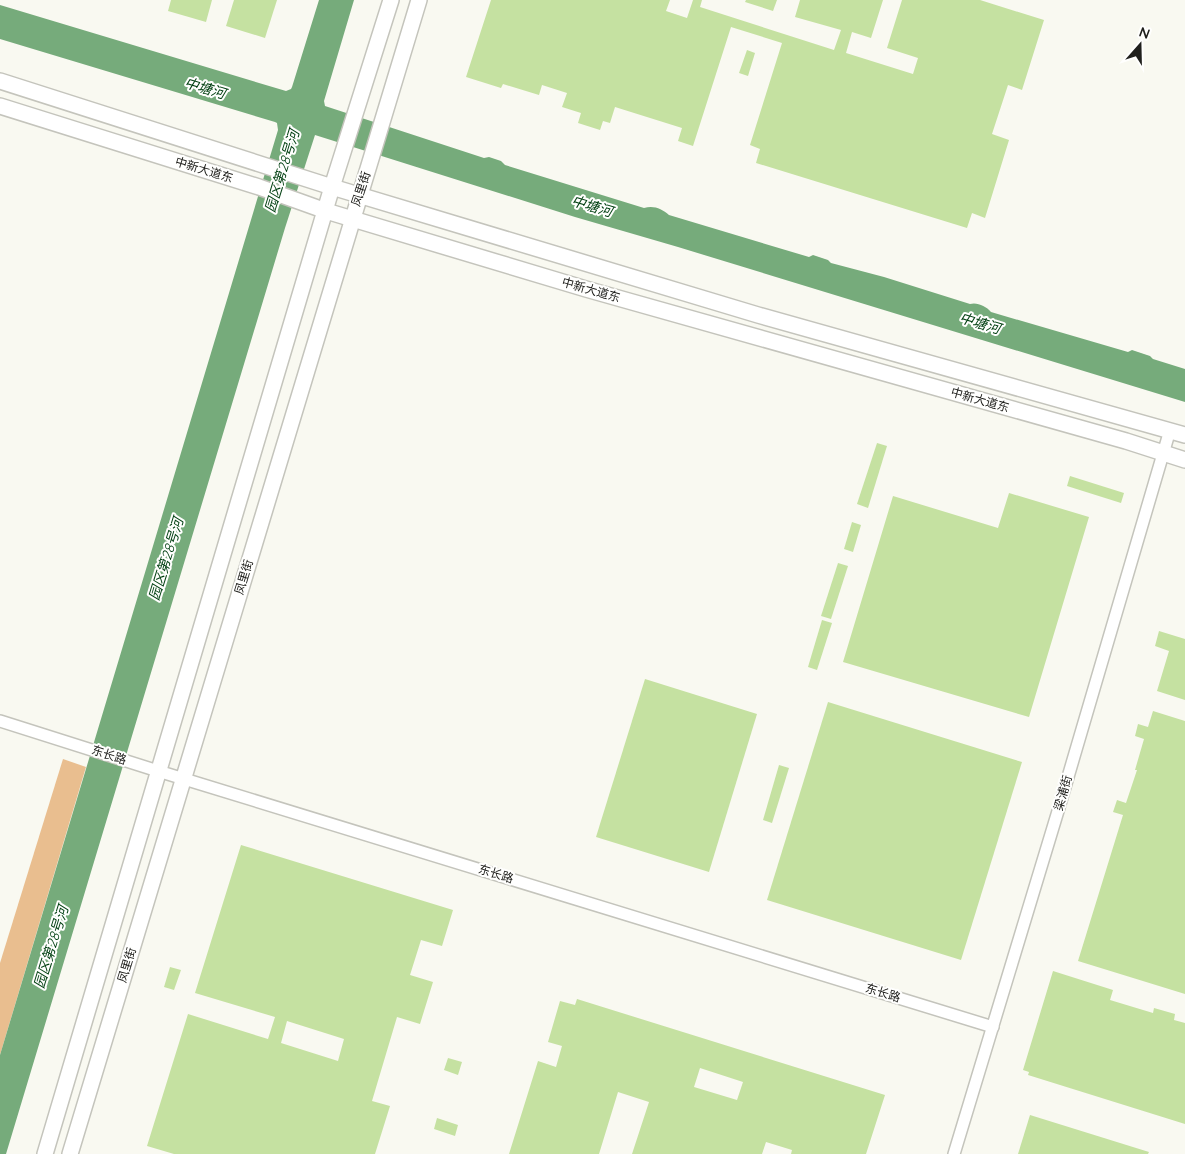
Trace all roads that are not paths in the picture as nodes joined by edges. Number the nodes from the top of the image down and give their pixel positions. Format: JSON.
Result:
{"nodes":[{"id":1,"x":391,"y":0,"type":"edge"},
{"id":2,"x":419,"y":0,"type":"edge"},
{"id":3,"x":0,"y":81,"type":"edge"},
{"id":4,"x":0,"y":106,"type":"edge"},
{"id":5,"x":332,"y":187,"type":"junction"},
{"id":6,"x":360,"y":195,"type":"junction"},
{"id":7,"x":326,"y":211,"type":"junction"},
{"id":8,"x":352,"y":218,"type":"junction"},
{"id":9,"x":1170,"y":430,"type":"junction"},
{"id":10,"x":1185,"y":435,"type":"edge"},
{"id":11,"x":1163,"y":453,"type":"junction"},
{"id":12,"x":1185,"y":460,"type":"edge"},
{"id":13,"x":0,"y":721,"type":"edge"},
{"id":14,"x":158,"y":771,"type":"junction"},
{"id":15,"x":183,"y":778,"type":"junction"},
{"id":16,"x":993,"y":1027,"type":"junction"},
{"id":17,"x":45,"y":1154,"type":"edge"},
{"id":18,"x":70,"y":1154,"type":"edge"},
{"id":19,"x":954,"y":1154,"type":"edge"}],
"edges":[{"from":1,"to":5,"type":"main road","name":"凤里街"},
{"from":2,"to":6,"type":"main road","name":"凤里街"},
{"from":3,"to":5,"type":"main road","name":"中新大道东"},
{"from":4,"to":7,"type":"main road","name":"中新大道东"},
{"from":5,"to":6,"type":"main road","name":"中新大道东"},
{"from":5,"to":7,"type":"main road","name":"凤里街"},
{"from":6,"to":8,"type":"main road","name":"凤里街"},
{"from":6,"to":9,"type":"main road","name":"中新大道东"},
{"from":7,"to":8,"type":"main road","name":"中新大道东"},
{"from":7,"to":14,"type":"main road","name":"凤里街"},
{"from":8,"to":11,"type":"main road","name":"中新大道东"},
{"from":8,"to":15,"type":"main road","name":"凤里街"},
{"from":9,"to":10,"type":"main road","name":"中新大道东"},
{"from":9,"to":11,"type":"street","name":"梁浦街"},
{"from":11,"to":12,"type":"main road","name":"中新大道东"},
{"from":11,"to":16,"type":"street","name":"梁浦街"},
{"from":13,"to":14,"type":"street","name":"东长路"},
{"from":14,"to":15,"type":"street","name":"东长路"},
{"from":14,"to":17,"type":"main road","name":"凤里街"},
{"from":15,"to":16,"type":"street","name":"东长路"},
{"from":15,"to":18,"type":"main road","name":"凤里街"},
{"from":16,"to":19,"type":"street","name":"梁浦街"}]}
